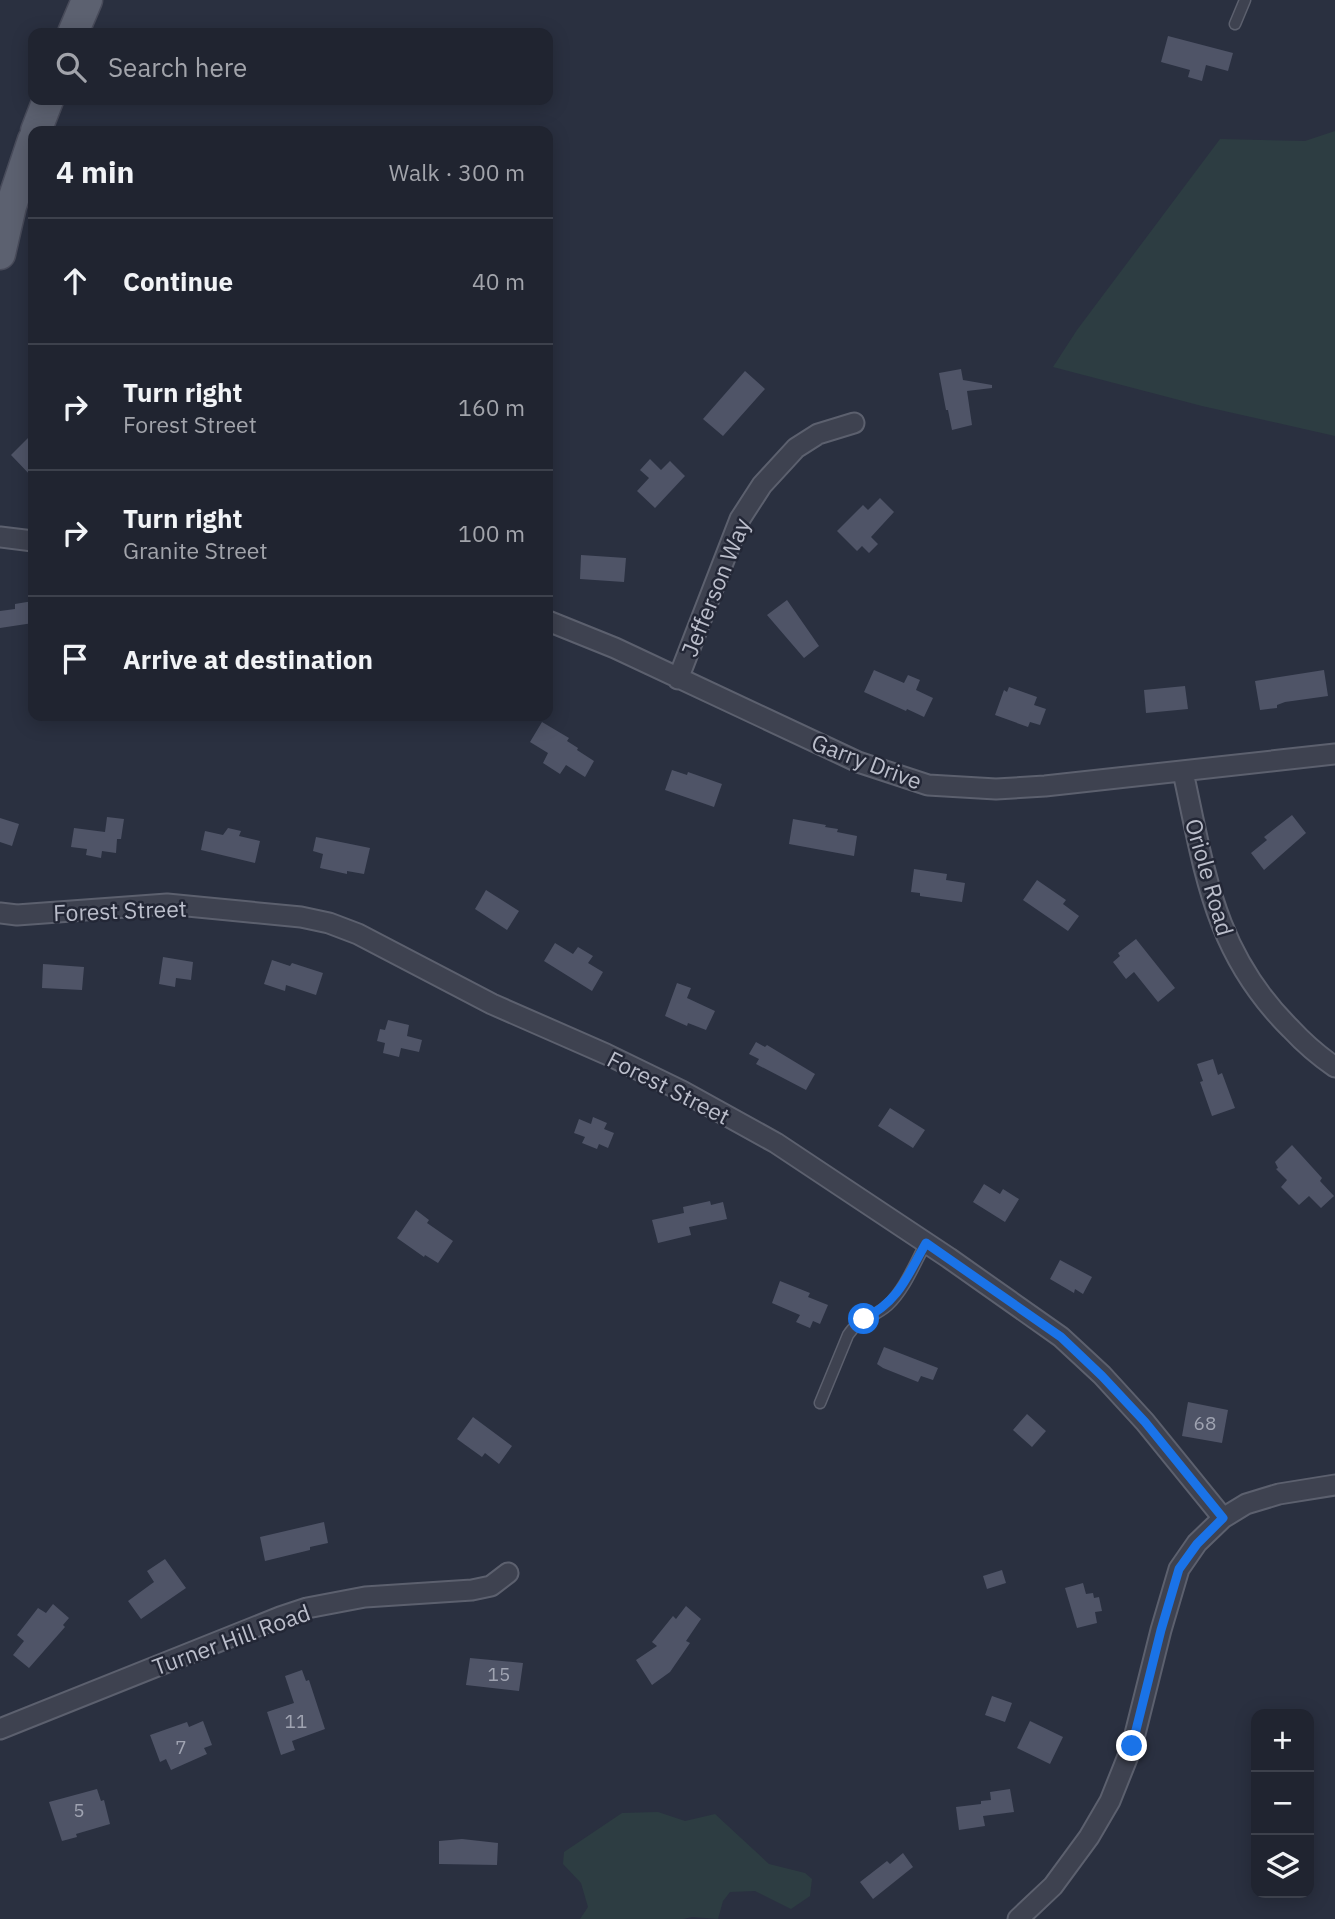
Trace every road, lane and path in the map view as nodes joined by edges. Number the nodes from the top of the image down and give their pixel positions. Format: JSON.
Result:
{"nodes":[{"id":1,"x":87,"y":0,"type":"edge"},
{"id":2,"x":1245,"y":0,"type":"edge"},
{"id":3,"x":1234,"y":24,"type":"dead end"},
{"id":4,"x":76,"y":28,"type":"edge"},
{"id":5,"x":46,"y":105,"type":"edge"},
{"id":6,"x":38,"y":126,"type":"edge"},
{"id":7,"x":28,"y":155,"type":"edge"},
{"id":8,"x":0,"y":254,"type":"edge"},
{"id":9,"x":854,"y":423,"type":"dead end"},
{"id":10,"x":0,"y":537,"type":"edge"},
{"id":11,"x":28,"y":540,"type":"edge"},
{"id":12,"x":553,"y":623,"type":"edge"},
{"id":13,"x":678,"y":679,"type":"junction"},
{"id":14,"x":1335,"y":754,"type":"edge"},
{"id":15,"x":1183,"y":772,"type":"junction"},
{"id":16,"x":0,"y":913,"type":"edge"},
{"id":17,"x":1335,"y":1067,"type":"edge"},
{"id":18,"x":926,"y":1243,"type":"junction"},
{"id":19,"x":820,"y":1403,"type":"dead end"},
{"id":20,"x":1335,"y":1485,"type":"edge"},
{"id":21,"x":1223,"y":1518,"type":"junction"},
{"id":22,"x":508,"y":1573,"type":"dead end"},
{"id":23,"x":0,"y":1729,"type":"edge"},
{"id":24,"x":1018,"y":1919,"type":"edge"}],
"edges":[{"from":1,"to":4,"type":"main road"},
{"from":2,"to":3,"type":"lane"},
{"from":5,"to":6,"type":"main road"},
{"from":7,"to":8,"type":"main road"},
{"from":9,"to":13,"type":"street","name":"Jefferson Way"},
{"from":10,"to":11,"type":"street"},
{"from":12,"to":13,"type":"street","name":"Garry Drive"},
{"from":13,"to":15,"type":"street","name":"Garry Drive"},
{"from":14,"to":15,"type":"street","name":"Garry Drive"},
{"from":15,"to":17,"type":"street","name":"Oriole Road"},
{"from":16,"to":18,"type":"street","name":"Forest Street"},
{"from":18,"to":19,"type":"lane"},
{"from":18,"to":21,"type":"street","name":"Forest Street"},
{"from":20,"to":21,"type":"street"},
{"from":21,"to":24,"type":"street"},
{"from":22,"to":23,"type":"street","name":"Turner Hill Road"}]}
